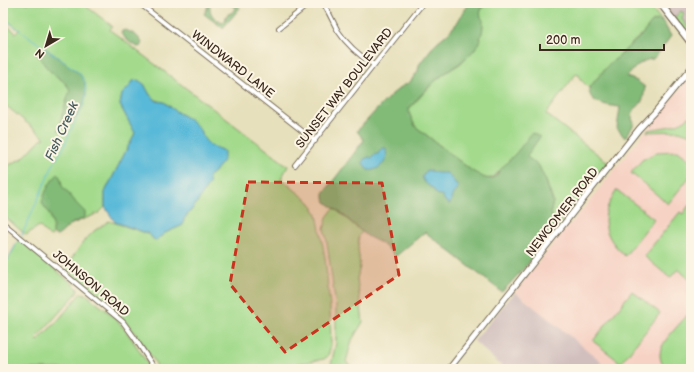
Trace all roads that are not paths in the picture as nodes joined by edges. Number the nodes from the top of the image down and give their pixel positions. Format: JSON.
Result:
{"nodes":[{"id":1,"x":139,"y":3,"type":"edge"},
{"id":2,"x":310,"y":3,"type":"edge"},
{"id":3,"x":323,"y":3,"type":"edge"},
{"id":4,"x":423,"y":3,"type":"edge"},
{"id":5,"x":660,"y":3,"type":"edge"},
{"id":6,"x":279,"y":28,"type":"dead end"},
{"id":7,"x":691,"y":43,"type":"edge"},
{"id":8,"x":374,"y":65,"type":"junction"},
{"id":9,"x":691,"y":68,"type":"edge"},
{"id":10,"x":315,"y":141,"type":"junction"},
{"id":11,"x":295,"y":165,"type":"dead end"},
{"id":12,"x":3,"y":223,"type":"edge"},
{"id":13,"x":155,"y":369,"type":"edge"},
{"id":14,"x":449,"y":369,"type":"edge"}],
"edges":[{"from":1,"to":10,"type":"street","name":"WINDWARD LANE"},
{"from":2,"to":6,"type":"street"},
{"from":3,"to":8,"type":"street"},
{"from":4,"to":8,"type":"street","name":"SUNSET WAY BOULEVARD"},
{"from":5,"to":7,"type":"main road"},
{"from":8,"to":10,"type":"street","name":"SUNSET WAY BOULEVARD"},
{"from":9,"to":14,"type":"street","name":"NEWCOMER ROAD"},
{"from":10,"to":11,"type":"street","name":"SUNSET WAY BOULEVARD"},
{"from":12,"to":13,"type":"street","name":"JOHNSON ROAD"}]}
